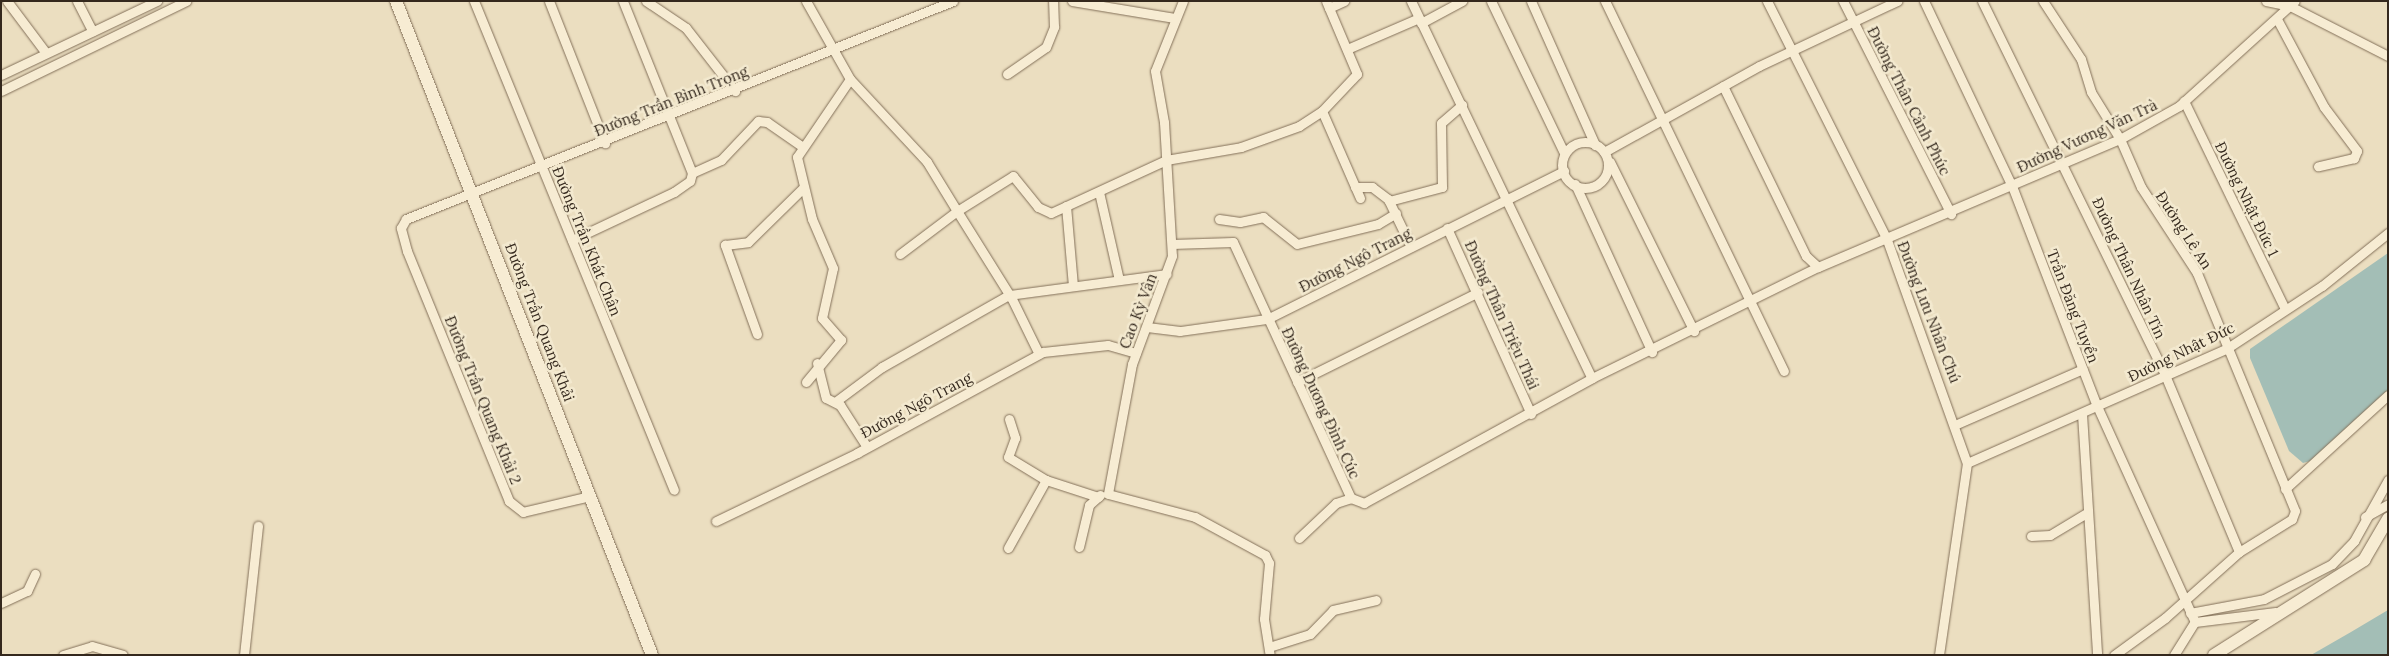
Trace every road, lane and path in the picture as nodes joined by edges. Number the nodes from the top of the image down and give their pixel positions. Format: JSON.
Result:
{"nodes":[{"id":1,"x":7,"y":1,"type":"edge"},
{"id":2,"x":77,"y":1,"type":"edge"},
{"id":3,"x":157,"y":1,"type":"edge"},
{"id":4,"x":186,"y":1,"type":"edge"},
{"id":5,"x":396,"y":1,"type":"edge"},
{"id":6,"x":474,"y":1,"type":"edge"},
{"id":7,"x":549,"y":1,"type":"edge"},
{"id":8,"x":623,"y":1,"type":"edge"},
{"id":9,"x":646,"y":1,"type":"edge"},
{"id":10,"x":806,"y":1,"type":"edge"},
{"id":11,"x":953,"y":1,"type":"edge"},
{"id":12,"x":1053,"y":1,"type":"edge"},
{"id":13,"x":1072,"y":1,"type":"edge"},
{"id":14,"x":1183,"y":1,"type":"edge"},
{"id":15,"x":1344,"y":1,"type":"edge"},
{"id":16,"x":1462,"y":1,"type":"edge"},
{"id":17,"x":1491,"y":1,"type":"edge"},
{"id":18,"x":1532,"y":1,"type":"edge"},
{"id":19,"x":1605,"y":1,"type":"edge"},
{"id":20,"x":1767,"y":1,"type":"edge"},
{"id":21,"x":1843,"y":1,"type":"edge"},
{"id":22,"x":1897,"y":1,"type":"edge"},
{"id":23,"x":1924,"y":1,"type":"edge"},
{"id":24,"x":1982,"y":1,"type":"edge"},
{"id":25,"x":2043,"y":1,"type":"edge"},
{"id":26,"x":2266,"y":1,"type":"edge"},
{"id":27,"x":1328,"y":4,"type":"edge"},
{"id":28,"x":1412,"y":4,"type":"edge"},
{"id":29,"x":2292,"y":4,"type":"edge"},
{"id":30,"x":137,"y":6,"type":"edge"},
{"id":31,"x":1174,"y":18,"type":"junction"},
{"id":32,"x":2277,"y":19,"type":"junction"},
{"id":33,"x":1420,"y":20,"type":"junction"},
{"id":34,"x":1854,"y":22,"type":"junction"},
{"id":35,"x":92,"y":31,"type":"junction"},
{"id":36,"x":831,"y":49,"type":"junction"},
{"id":37,"x":1347,"y":49,"type":"junction"},
{"id":38,"x":1793,"y":51,"type":"junction"},
{"id":39,"x":46,"y":53,"type":"junction"},
{"id":40,"x":2388,"y":56,"type":"edge"},
{"id":41,"x":1007,"y":74,"type":"dead end"},
{"id":42,"x":1,"y":75,"type":"edge"},
{"id":43,"x":850,"y":79,"type":"junction"},
{"id":44,"x":1723,"y":86,"type":"junction"},
{"id":45,"x":1,"y":90,"type":"edge"},
{"id":46,"x":735,"y":91,"type":"junction"},
{"id":47,"x":2184,"y":101,"type":"junction"},
{"id":48,"x":1462,"y":105,"type":"junction"},
{"id":49,"x":1322,"y":111,"type":"junction"},
{"id":50,"x":671,"y":117,"type":"junction"},
{"id":51,"x":1662,"y":119,"type":"junction"},
{"id":52,"x":2120,"y":139,"type":"junction"},
{"id":53,"x":605,"y":143,"type":"junction"},
{"id":54,"x":800,"y":145,"type":"junction"},
{"id":55,"x":1594,"y":145,"type":"junction"},
{"id":56,"x":1604,"y":152,"type":"junction"},
{"id":57,"x":1564,"y":153,"type":"junction"},
{"id":58,"x":1166,"y":160,"type":"junction"},
{"id":59,"x":1610,"y":162,"type":"junction"},
{"id":60,"x":2064,"y":163,"type":"junction"},
{"id":61,"x":542,"y":166,"type":"junction"},
{"id":62,"x":2318,"y":166,"type":"dead end"},
{"id":63,"x":1564,"y":171,"type":"junction"},
{"id":64,"x":692,"y":173,"type":"junction"},
{"id":65,"x":1575,"y":184,"type":"junction"},
{"id":66,"x":2012,"y":186,"type":"junction"},
{"id":67,"x":1355,"y":187,"type":"junction"},
{"id":68,"x":802,"y":189,"type":"junction"},
{"id":69,"x":1099,"y":192,"type":"junction"},
{"id":70,"x":474,"y":195,"type":"junction"},
{"id":71,"x":1360,"y":198,"type":"dead end"},
{"id":72,"x":1508,"y":198,"type":"junction"},
{"id":73,"x":1389,"y":201,"type":"junction"},
{"id":74,"x":1066,"y":206,"type":"junction"},
{"id":75,"x":957,"y":211,"type":"junction"},
{"id":76,"x":1396,"y":214,"type":"junction"},
{"id":77,"x":1951,"y":214,"type":"junction"},
{"id":78,"x":1219,"y":219,"type":"dead end"},
{"id":79,"x":401,"y":228,"type":"joint"},
{"id":80,"x":1447,"y":228,"type":"junction"},
{"id":81,"x":2388,"y":233,"type":"edge"},
{"id":82,"x":572,"y":240,"type":"junction"},
{"id":83,"x":1888,"y":240,"type":"junction"},
{"id":84,"x":1172,"y":244,"type":"junction"},
{"id":85,"x":1411,"y":246,"type":"junction"},
{"id":86,"x":900,"y":254,"type":"dead end"},
{"id":87,"x":1818,"y":267,"type":"junction"},
{"id":88,"x":1167,"y":274,"type":"junction"},
{"id":89,"x":1119,"y":280,"type":"junction"},
{"id":90,"x":1073,"y":286,"type":"junction"},
{"id":91,"x":1478,"y":292,"type":"junction"},
{"id":92,"x":1009,"y":295,"type":"junction"},
{"id":93,"x":1750,"y":303,"type":"junction"},
{"id":94,"x":2285,"y":309,"type":"junction"},
{"id":95,"x":1267,"y":319,"type":"junction"},
{"id":96,"x":1147,"y":327,"type":"junction"},
{"id":97,"x":1694,"y":331,"type":"junction"},
{"id":98,"x":757,"y":334,"type":"dead end"},
{"id":99,"x":2226,"y":349,"type":"junction"},
{"id":100,"x":1652,"y":352,"type":"junction"},
{"id":101,"x":1039,"y":354,"type":"junction"},
{"id":102,"x":1136,"y":354,"type":"junction"},
{"id":103,"x":817,"y":363,"type":"junction"},
{"id":104,"x":2083,"y":369,"type":"junction"},
{"id":105,"x":1784,"y":370,"type":"dead end"},
{"id":106,"x":2165,"y":375,"type":"junction"},
{"id":107,"x":1592,"y":378,"type":"junction"},
{"id":108,"x":806,"y":382,"type":"dead end"},
{"id":109,"x":1297,"y":382,"type":"junction"},
{"id":110,"x":2388,"y":396,"type":"edge"},
{"id":111,"x":835,"y":402,"type":"junction"},
{"id":112,"x":2097,"y":406,"type":"junction"},
{"id":113,"x":1531,"y":414,"type":"junction"},
{"id":114,"x":2082,"y":414,"type":"junction"},
{"id":115,"x":1009,"y":419,"type":"dead end"},
{"id":116,"x":1957,"y":424,"type":"junction"},
{"id":117,"x":867,"y":447,"type":"junction"},
{"id":118,"x":1967,"y":463,"type":"junction"},
{"id":119,"x":1046,"y":480,"type":"junction"},
{"id":120,"x":2388,"y":480,"type":"edge"},
{"id":121,"x":2285,"y":489,"type":"junction"},
{"id":122,"x":674,"y":490,"type":"dead end"},
{"id":123,"x":1108,"y":494,"type":"junction"},
{"id":124,"x":590,"y":496,"type":"junction"},
{"id":125,"x":1098,"y":497,"type":"junction"},
{"id":126,"x":1351,"y":498,"type":"junction"},
{"id":127,"x":2388,"y":504,"type":"edge"},
{"id":128,"x":2085,"y":514,"type":"junction"},
{"id":129,"x":2365,"y":517,"type":"junction"},
{"id":130,"x":2388,"y":519,"type":"edge"},
{"id":131,"x":716,"y":521,"type":"dead end"},
{"id":132,"x":258,"y":526,"type":"dead end"},
{"id":133,"x":2031,"y":536,"type":"dead end"},
{"id":134,"x":1299,"y":538,"type":"dead end"},
{"id":135,"x":1079,"y":547,"type":"dead end"},
{"id":136,"x":1008,"y":548,"type":"dead end"},
{"id":137,"x":2239,"y":552,"type":"junction"},
{"id":138,"x":35,"y":574,"type":"dead end"},
{"id":139,"x":1376,"y":600,"type":"dead end"},
{"id":140,"x":2182,"y":600,"type":"junction"},
{"id":141,"x":1,"y":603,"type":"edge"},
{"id":142,"x":2275,"y":612,"type":"junction"},
{"id":143,"x":2190,"y":613,"type":"junction"},
{"id":144,"x":2195,"y":622,"type":"junction"},
{"id":145,"x":1269,"y":651,"type":"edge"},
{"id":146,"x":63,"y":655,"type":"edge"},
{"id":147,"x":123,"y":655,"type":"edge"},
{"id":148,"x":244,"y":655,"type":"edge"},
{"id":149,"x":652,"y":655,"type":"edge"},
{"id":150,"x":1939,"y":655,"type":"edge"},
{"id":151,"x":2097,"y":655,"type":"edge"},
{"id":152,"x":2114,"y":655,"type":"edge"},
{"id":153,"x":2174,"y":655,"type":"edge"},
{"id":154,"x":2214,"y":655,"type":"edge"}],
"edges":[{"from":1,"to":39,"type":"street"},
{"from":2,"to":35,"type":"street"},
{"from":3,"to":30,"type":"street"},
{"from":4,"to":45,"type":"street"},
{"from":5,"to":70,"type":"main road","name":"Đường Trần Quang Khải"},
{"from":6,"to":61,"type":"street","name":"Đường Trần Khát Chân"},
{"from":7,"to":53,"type":"street"},
{"from":8,"to":50,"type":"street"},
{"from":9,"to":46,"type":"street"},
{"from":10,"to":36,"type":"street"},
{"from":11,"to":36,"type":"street","name":"Đường Trần Bình Trọng"},
{"from":12,"to":41,"type":"street"},
{"from":13,"to":31,"type":"street"},
{"from":14,"to":31,"type":"street","name":"Cao Kỳ Vân"},
{"from":15,"to":27,"type":"street"},
{"from":16,"to":33,"type":"street"},
{"from":17,"to":57,"type":"street"},
{"from":18,"to":55,"type":"street"},
{"from":19,"to":51,"type":"street"},
{"from":20,"to":38,"type":"street","name":"Đường Lưu Nhân Chú"},
{"from":21,"to":34,"type":"street","name":"Đường Thân Cảnh Phúc"},
{"from":22,"to":34,"type":"street"},
{"from":23,"to":66,"type":"street","name":"Trần Đăng Tuyển"},
{"from":24,"to":60,"type":"street","name":"Đường Thân Nhân Tín"},
{"from":25,"to":52,"type":"street","name":"Đường Lê An"},
{"from":26,"to":29,"type":"street"},
{"from":27,"to":37,"type":"street"},
{"from":28,"to":33,"type":"street"},
{"from":29,"to":32,"type":"street","name":"Đường Vương Văn Trà"},
{"from":29,"to":40,"type":"street"},
{"from":30,"to":35,"type":"street"},
{"from":31,"to":58,"type":"street","name":"Cao Kỳ Vân"},
{"from":32,"to":47,"type":"street","name":"Đường Vương Văn Trà"},
{"from":32,"to":62,"type":"street"},
{"from":33,"to":37,"type":"street"},
{"from":33,"to":48,"type":"street"},
{"from":34,"to":38,"type":"street"},
{"from":34,"to":77,"type":"street","name":"Đường Thân Cảnh Phúc"},
{"from":35,"to":39,"type":"street"},
{"from":36,"to":43,"type":"street"},
{"from":36,"to":46,"type":"street","name":"Đường Trần Bình Trọng"},
{"from":37,"to":49,"type":"street"},
{"from":38,"to":44,"type":"street"},
{"from":38,"to":83,"type":"street","name":"Đường Lưu Nhân Chú"},
{"from":39,"to":42,"type":"street"},
{"from":43,"to":54,"type":"street"},
{"from":43,"to":75,"type":"street"},
{"from":44,"to":51,"type":"street"},
{"from":44,"to":87,"type":"street"},
{"from":46,"to":50,"type":"street","name":"Đường Trần Bình Trọng"},
{"from":47,"to":52,"type":"street","name":"Đường Vương Văn Trà"},
{"from":47,"to":94,"type":"street","name":"Đường Nhật Đức 1"},
{"from":48,"to":72,"type":"street"},
{"from":48,"to":73,"type":"street"},
{"from":49,"to":58,"type":"street"},
{"from":49,"to":67,"type":"street"},
{"from":50,"to":53,"type":"street","name":"Đường Trần Bình Trọng"},
{"from":50,"to":64,"type":"street"},
{"from":51,"to":56,"type":"street"},
{"from":51,"to":93,"type":"street"},
{"from":52,"to":60,"type":"street","name":"Đường Vương Văn Trà"},
{"from":52,"to":99,"type":"street","name":"Đường Lê An"},
{"from":53,"to":61,"type":"street","name":"Đường Trần Bình Trọng"},
{"from":54,"to":64,"type":"street"},
{"from":54,"to":68,"type":"street"},
{"from":55,"to":56,"type":"street"},
{"from":55,"to":57,"type":"street"},
{"from":56,"to":59,"type":"street"},
{"from":57,"to":63,"type":"street"},
{"from":58,"to":69,"type":"street"},
{"from":58,"to":84,"type":"street","name":"Cao Kỳ Vân"},
{"from":59,"to":65,"type":"street"},
{"from":59,"to":97,"type":"street"},
{"from":60,"to":66,"type":"street","name":"Đường Vương Văn Trà"},
{"from":60,"to":106,"type":"street","name":"Đường Thân Nhân Tín"},
{"from":61,"to":70,"type":"street","name":"Đường Trần Bình Trọng"},
{"from":61,"to":82,"type":"street","name":"Đường Trần Khát Chân"},
{"from":63,"to":65,"type":"street"},
{"from":63,"to":72,"type":"street","name":"Đường Ngô Trang"},
{"from":64,"to":82,"type":"street"},
{"from":65,"to":100,"type":"street"},
{"from":66,"to":77,"type":"street","name":"Đường Vương Văn Trà"},
{"from":66,"to":104,"type":"street","name":"Trần Đăng Tuyển"},
{"from":67,"to":71,"type":"street"},
{"from":67,"to":73,"type":"street"},
{"from":68,"to":98,"type":"street"},
{"from":68,"to":103,"type":"street"},
{"from":69,"to":74,"type":"street"},
{"from":69,"to":89,"type":"street"},
{"from":70,"to":79,"type":"street","name":"Đường Trần Bình Trọng"},
{"from":70,"to":124,"type":"main road","name":"Đường Trần Quang Khải"},
{"from":72,"to":80,"type":"street","name":"Đường Ngô Trang"},
{"from":72,"to":107,"type":"street"},
{"from":73,"to":76,"type":"street"},
{"from":74,"to":75,"type":"street"},
{"from":74,"to":90,"type":"street"},
{"from":75,"to":86,"type":"street"},
{"from":75,"to":92,"type":"street"},
{"from":76,"to":78,"type":"street"},
{"from":76,"to":85,"type":"street"},
{"from":77,"to":83,"type":"street","name":"Đường Vương Văn Trà"},
{"from":79,"to":124,"type":"street","name":"Đường Trần Quang Khải 2"},
{"from":80,"to":85,"type":"street","name":"Đường Ngô Trang"},
{"from":80,"to":91,"type":"street","name":"Đường Thân Triệu Thái"},
{"from":81,"to":94,"type":"street","name":"Đường Nhật Đức"},
{"from":82,"to":122,"type":"street","name":"Đường Trần Khát Chân"},
{"from":83,"to":87,"type":"street","name":"Đường Vương Văn Trà"},
{"from":83,"to":116,"type":"street","name":"Đường Lưu Nhân Chú"},
{"from":84,"to":88,"type":"street","name":"Cao Kỳ Vân"},
{"from":84,"to":95,"type":"street","name":"Đường Dương Đình Cúc"},
{"from":85,"to":95,"type":"street","name":"Đường Ngô Trang"},
{"from":87,"to":93,"type":"street","name":"Đường Vương Văn Trà"},
{"from":88,"to":89,"type":"street"},
{"from":88,"to":96,"type":"street","name":"Cao Kỳ Vân"},
{"from":89,"to":90,"type":"street"},
{"from":90,"to":92,"type":"street"},
{"from":91,"to":109,"type":"street"},
{"from":91,"to":113,"type":"street","name":"Đường Thân Triệu Thái"},
{"from":92,"to":101,"type":"street"},
{"from":92,"to":111,"type":"street"},
{"from":93,"to":97,"type":"street","name":"Đường Vương Văn Trà"},
{"from":93,"to":105,"type":"street"},
{"from":94,"to":99,"type":"street","name":"Đường Nhật Đức"},
{"from":95,"to":96,"type":"street","name":"Đường Ngô Trang"},
{"from":95,"to":109,"type":"street","name":"Đường Dương Đình Cúc"},
{"from":96,"to":102,"type":"street","name":"Cao Kỳ Vân"},
{"from":97,"to":100,"type":"street","name":"Đường Vương Văn Trà"},
{"from":99,"to":106,"type":"street","name":"Đường Nhật Đức"},
{"from":99,"to":121,"type":"street","name":"Đường Lê An"},
{"from":100,"to":107,"type":"street","name":"Đường Vương Văn Trà"},
{"from":101,"to":102,"type":"street","name":"Đường Ngô Trang"},
{"from":101,"to":117,"type":"street","name":"Đường Ngô Trang"},
{"from":102,"to":123,"type":"street","name":"Cao Kỳ Vân"},
{"from":103,"to":108,"type":"street"},
{"from":103,"to":111,"type":"street"},
{"from":104,"to":112,"type":"street","name":"Trần Đăng Tuyển"},
{"from":104,"to":116,"type":"street"},
{"from":106,"to":112,"type":"street","name":"Đường Nhật Đức"},
{"from":106,"to":137,"type":"street","name":"Đường Thân Nhân Tín"},
{"from":107,"to":113,"type":"street","name":"Đường Vương Văn Trà"},
{"from":109,"to":126,"type":"street","name":"Đường Dương Đình Cúc"},
{"from":110,"to":121,"type":"street"},
{"from":111,"to":117,"type":"street"},
{"from":112,"to":114,"type":"street","name":"Đường Nhật Đức"},
{"from":112,"to":140,"type":"street","name":"Trần Đăng Tuyển"},
{"from":113,"to":126,"type":"street","name":"Đường Vương Văn Trà"},
{"from":114,"to":118,"type":"street","name":"Đường Nhật Đức"},
{"from":114,"to":128,"type":"street"},
{"from":115,"to":119,"type":"street"},
{"from":116,"to":118,"type":"street","name":"Đường Lưu Nhân Chú"},
{"from":117,"to":131,"type":"street","name":"Đường Ngô Trang"},
{"from":118,"to":150,"type":"street","name":"Đường Lưu Nhân Chú"},
{"from":119,"to":125,"type":"street"},
{"from":119,"to":136,"type":"street"},
{"from":120,"to":129,"type":"street"},
{"from":121,"to":137,"type":"street","name":"Đường Lê An"},
{"from":123,"to":125,"type":"street"},
{"from":123,"to":145,"type":"street"},
{"from":124,"to":149,"type":"main road","name":"Đường Trần Quang Khải"},
{"from":125,"to":135,"type":"street"},
{"from":126,"to":134,"type":"street"},
{"from":127,"to":129,"type":"street"},
{"from":128,"to":133,"type":"street"},
{"from":128,"to":151,"type":"street"},
{"from":129,"to":143,"type":"street"},
{"from":130,"to":142,"type":"main road"},
{"from":132,"to":148,"type":"street"},
{"from":137,"to":140,"type":"street"},
{"from":138,"to":141,"type":"street"},
{"from":139,"to":145,"type":"street"},
{"from":140,"to":143,"type":"street","name":"Trần Đăng Tuyển"},
{"from":140,"to":152,"type":"street"},
{"from":142,"to":144,"type":"street"},
{"from":142,"to":154,"type":"main road"},
{"from":143,"to":144,"type":"street","name":"Trần Đăng Tuyển"},
{"from":144,"to":153,"type":"street"},
{"from":146,"to":147,"type":"street"}]}
